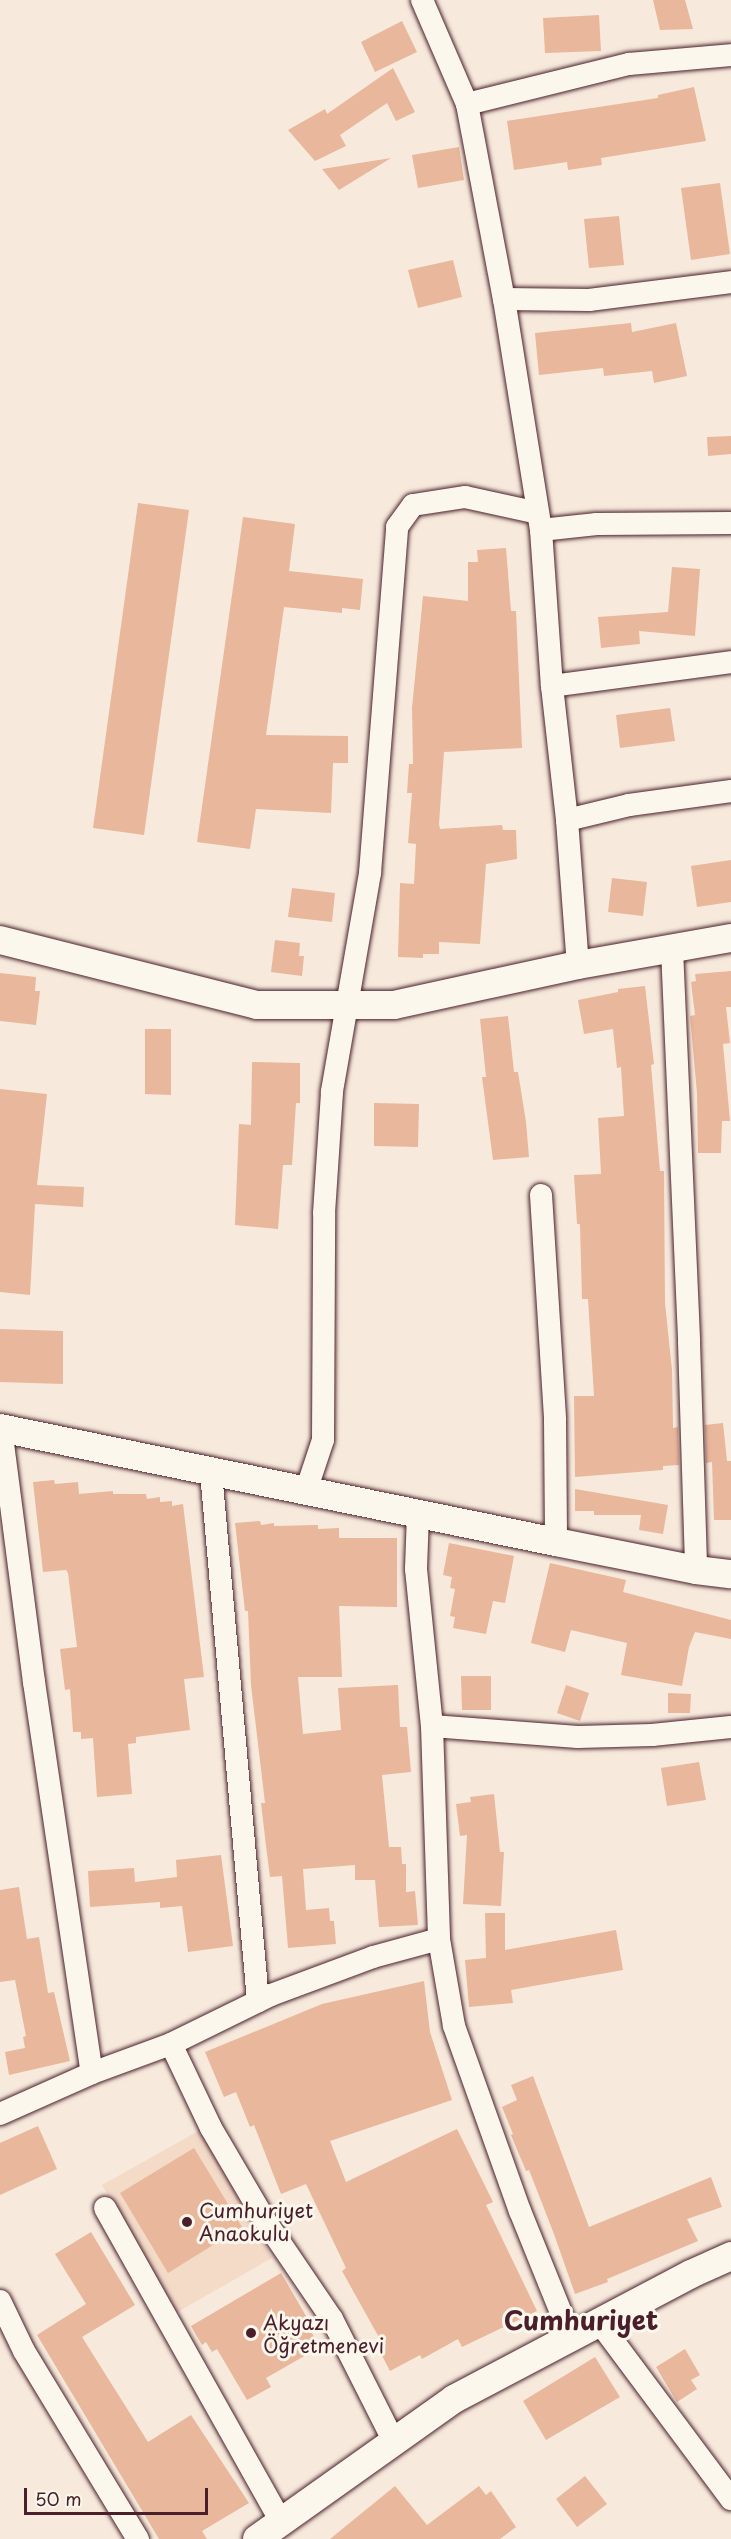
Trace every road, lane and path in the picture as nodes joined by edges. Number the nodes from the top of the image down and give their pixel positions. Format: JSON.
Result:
{"nodes":[{"id":1,"x":422,"y":0,"type":"edge"},
{"id":2,"x":731,"y":55,"type":"edge"},
{"id":3,"x":467,"y":104,"type":"junction"},
{"id":4,"x":731,"y":282,"type":"edge"},
{"id":5,"x":504,"y":299,"type":"junction"},
{"id":6,"x":540,"y":522,"type":"junction"},
{"id":7,"x":731,"y":523,"type":"edge"},
{"id":8,"x":731,"y":662,"type":"edge"},
{"id":9,"x":552,"y":686,"type":"junction"},
{"id":10,"x":731,"y":791,"type":"edge"},
{"id":11,"x":567,"y":820,"type":"junction"},
{"id":12,"x":731,"y":938,"type":"edge"},
{"id":13,"x":0,"y":940,"type":"edge"},
{"id":14,"x":672,"y":949,"type":"junction"},
{"id":15,"x":578,"y":965,"type":"junction"},
{"id":16,"x":348,"y":1005,"type":"junction"},
{"id":17,"x":541,"y":1195,"type":"dead end"},
{"id":18,"x":1,"y":1428,"type":"edge"},
{"id":19,"x":211,"y":1472,"type":"junction"},
{"id":20,"x":306,"y":1491,"type":"junction"},
{"id":21,"x":418,"y":1514,"type":"junction"},
{"id":22,"x":556,"y":1542,"type":"junction"},
{"id":23,"x":696,"y":1570,"type":"junction"},
{"id":24,"x":731,"y":1574,"type":"edge"},
{"id":25,"x":432,"y":1726,"type":"junction"},
{"id":26,"x":731,"y":1727,"type":"edge"},
{"id":27,"x":439,"y":1939,"type":"junction"},
{"id":28,"x":258,"y":2001,"type":"junction"},
{"id":29,"x":171,"y":2044,"type":"junction"},
{"id":30,"x":92,"y":2073,"type":"junction"},
{"id":31,"x":0,"y":2114,"type":"edge"},
{"id":32,"x":105,"y":2208,"type":"dead end"},
{"id":33,"x":731,"y":2256,"type":"edge"},
{"id":34,"x":0,"y":2301,"type":"edge"},
{"id":35,"x":599,"y":2322,"type":"junction"},
{"id":36,"x":571,"y":2337,"type":"junction"},
{"id":37,"x":394,"y":2442,"type":"junction"},
{"id":38,"x":731,"y":2499,"type":"edge"},
{"id":39,"x":281,"y":2521,"type":"junction"},
{"id":40,"x":138,"y":2539,"type":"edge"},
{"id":41,"x":257,"y":2539,"type":"edge"}],
"edges":[{"from":1,"to":3,"type":"street"},
{"from":2,"to":3,"type":"street"},
{"from":3,"to":5,"type":"street"},
{"from":4,"to":5,"type":"street"},
{"from":5,"to":6,"type":"street"},
{"from":6,"to":7,"type":"street"},
{"from":6,"to":9,"type":"street"},
{"from":6,"to":16,"type":"street"},
{"from":8,"to":9,"type":"street"},
{"from":9,"to":11,"type":"street"},
{"from":10,"to":11,"type":"street"},
{"from":11,"to":15,"type":"street"},
{"from":12,"to":14,"type":"street"},
{"from":13,"to":16,"type":"street"},
{"from":14,"to":15,"type":"street"},
{"from":14,"to":23,"type":"street"},
{"from":15,"to":16,"type":"street"},
{"from":16,"to":20,"type":"street"},
{"from":17,"to":22,"type":"street"},
{"from":18,"to":19,"type":"street"},
{"from":18,"to":30,"type":"street"},
{"from":19,"to":20,"type":"street"},
{"from":19,"to":28,"type":"street"},
{"from":20,"to":21,"type":"street"},
{"from":21,"to":22,"type":"street"},
{"from":21,"to":25,"type":"street"},
{"from":22,"to":23,"type":"street"},
{"from":23,"to":24,"type":"street"},
{"from":25,"to":26,"type":"street"},
{"from":25,"to":27,"type":"street"},
{"from":27,"to":28,"type":"street"},
{"from":27,"to":36,"type":"street"},
{"from":28,"to":29,"type":"street"},
{"from":29,"to":30,"type":"street"},
{"from":29,"to":37,"type":"street"},
{"from":30,"to":31,"type":"street"},
{"from":32,"to":39,"type":"street"},
{"from":33,"to":35,"type":"street"},
{"from":34,"to":40,"type":"street"},
{"from":35,"to":36,"type":"street"},
{"from":35,"to":38,"type":"street"},
{"from":36,"to":37,"type":"street"},
{"from":37,"to":39,"type":"street"},
{"from":39,"to":41,"type":"street"}]}
